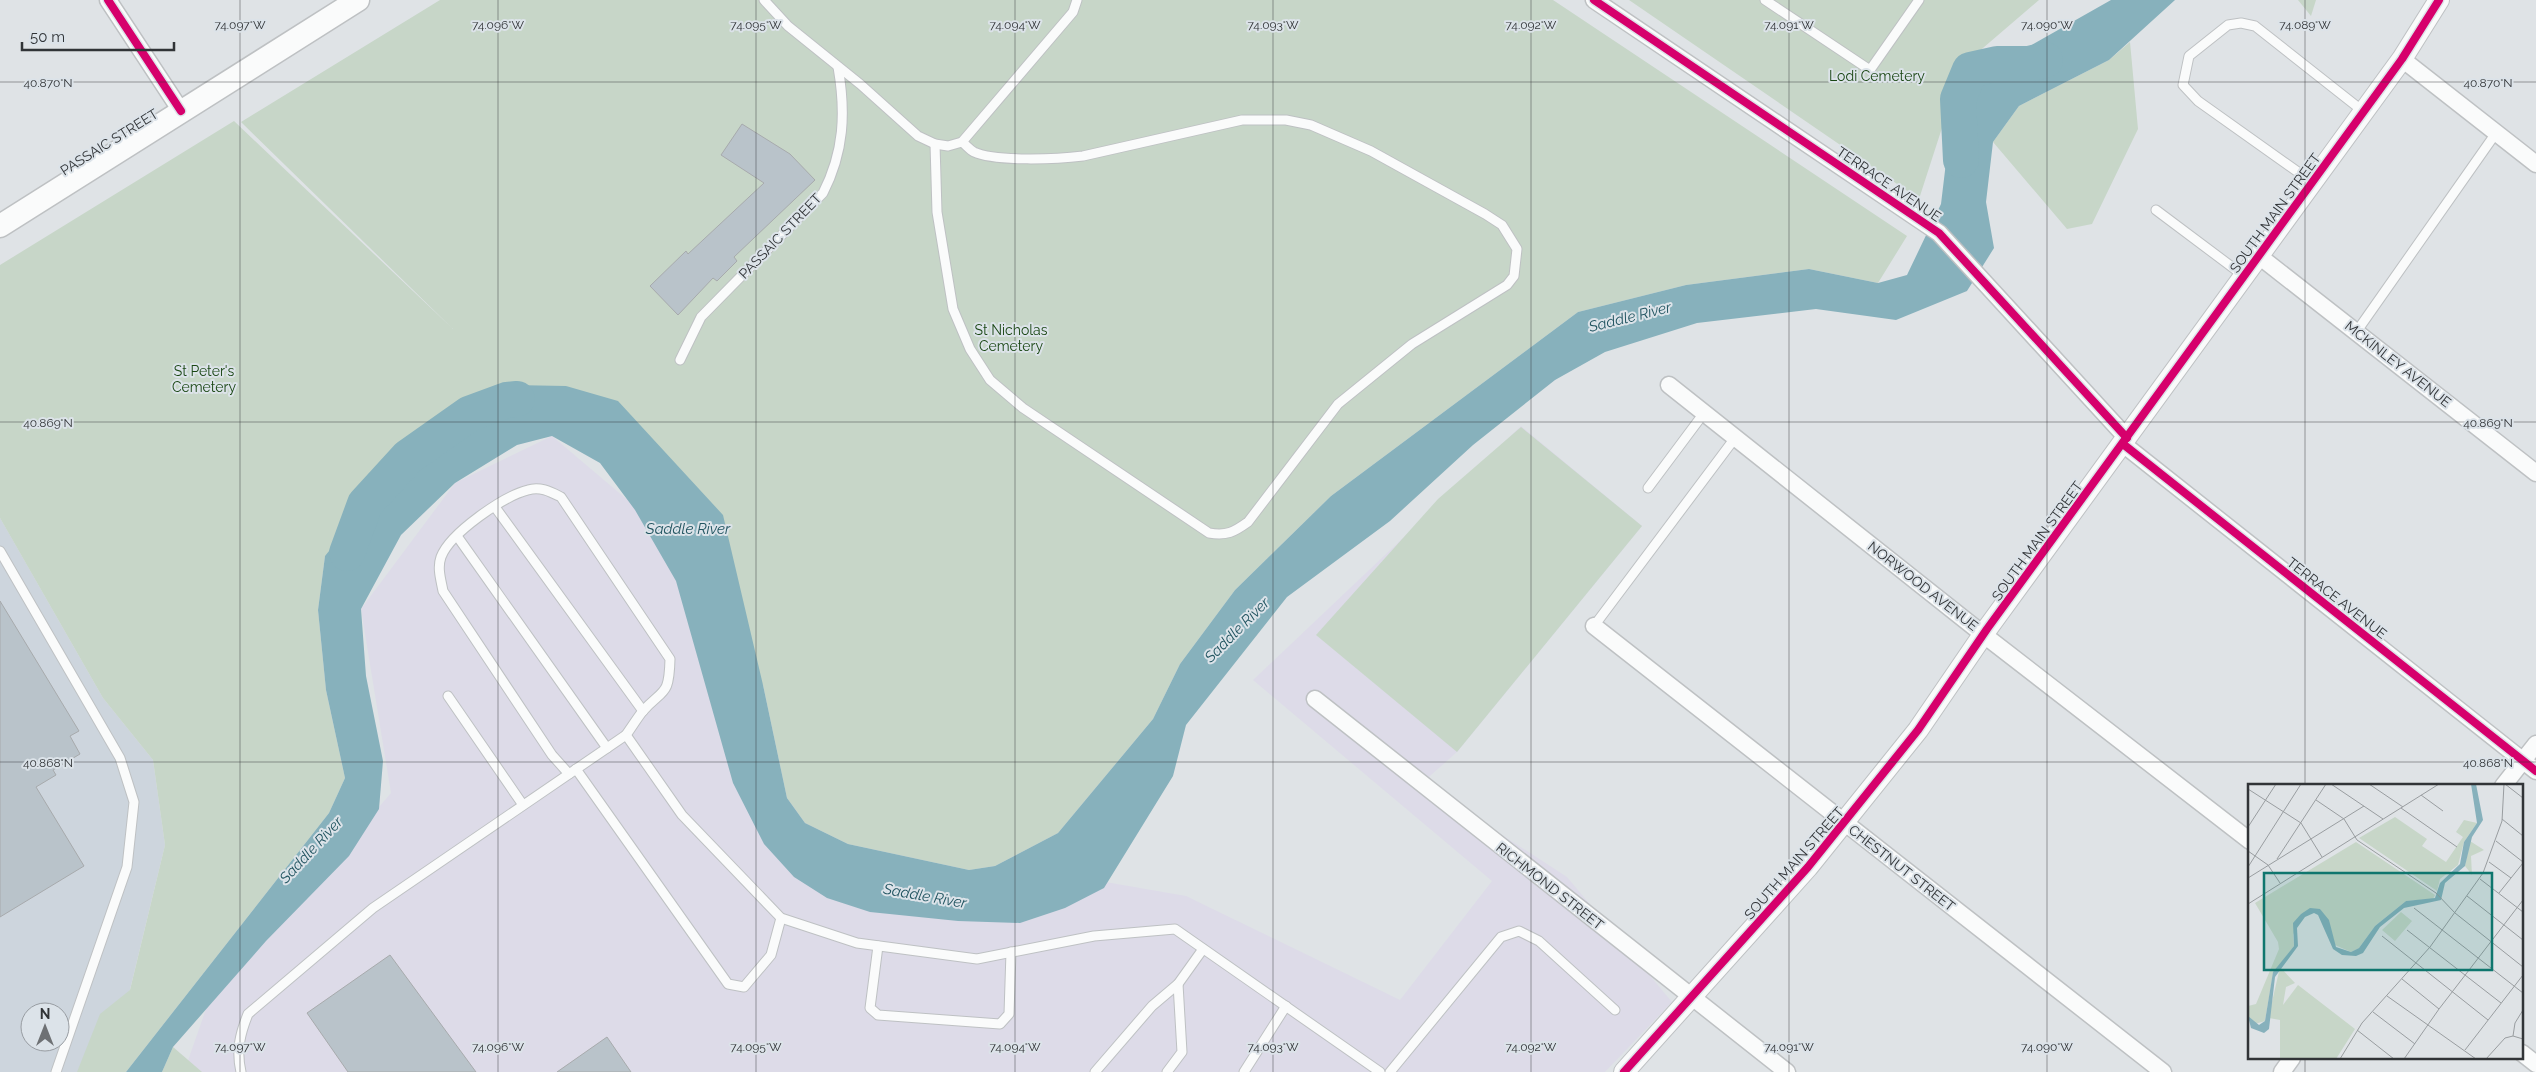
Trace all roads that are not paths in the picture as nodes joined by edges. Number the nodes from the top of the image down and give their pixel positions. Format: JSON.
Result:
{"nodes":[{"id":1,"x":108,"y":0,"type":"edge"},
{"id":2,"x":358,"y":0,"type":"edge"},
{"id":3,"x":764,"y":0,"type":"edge"},
{"id":4,"x":1076,"y":0,"type":"edge"},
{"id":5,"x":1594,"y":0,"type":"edge"},
{"id":6,"x":1765,"y":0,"type":"edge"},
{"id":7,"x":1919,"y":0,"type":"edge"},
{"id":8,"x":2439,"y":0,"type":"edge"},
{"id":9,"x":2402,"y":59,"type":"junction"},
{"id":10,"x":838,"y":67,"type":"junction"},
{"id":11,"x":181,"y":111,"type":"junction"},
{"id":12,"x":2364,"y":112,"type":"junction"},
{"id":13,"x":2496,"y":133,"type":"junction"},
{"id":14,"x":962,"y":142,"type":"junction"},
{"id":15,"x":935,"y":144,"type":"junction"},
{"id":16,"x":2536,"y":164,"type":"edge"},
{"id":17,"x":2312,"y":182,"type":"junction"},
{"id":18,"x":2156,"y":210,"type":"dead end"},
{"id":19,"x":0,"y":226,"type":"edge"},
{"id":20,"x":2259,"y":256,"type":"junction"},
{"id":21,"x":2244,"y":276,"type":"junction"},
{"id":22,"x":2357,"y":331,"type":"junction"},
{"id":23,"x":680,"y":360,"type":"dead end"},
{"id":24,"x":1669,"y":385,"type":"dead end"},
{"id":25,"x":1704,"y":412,"type":"junction"},
{"id":26,"x":1735,"y":438,"type":"junction"},
{"id":27,"x":2125,"y":441,"type":"junction"},
{"id":28,"x":2536,"y":473,"type":"edge"},
{"id":29,"x":1648,"y":488,"type":"dead end"},
{"id":30,"x":495,"y":507,"type":"junction"},
{"id":31,"x":456,"y":536,"type":"junction"},
{"id":32,"x":0,"y":552,"type":"edge"},
{"id":33,"x":1594,"y":626,"type":"joint"},
{"id":34,"x":1984,"y":635,"type":"junction"},
{"id":35,"x":448,"y":696,"type":"dead end"},
{"id":36,"x":1315,"y":699,"type":"dead end"},
{"id":37,"x":643,"y":711,"type":"junction"},
{"id":38,"x":626,"y":735,"type":"junction"},
{"id":39,"x":2536,"y":744,"type":"edge"},
{"id":40,"x":607,"y":748,"type":"junction"},
{"id":41,"x":2523,"y":761,"type":"junction"},
{"id":42,"x":2536,"y":771,"type":"edge"},
{"id":43,"x":572,"y":772,"type":"junction"},
{"id":44,"x":2506,"y":784,"type":"edge"},
{"id":45,"x":523,"y":805,"type":"junction"},
{"id":46,"x":1846,"y":824,"type":"junction"},
{"id":47,"x":2248,"y":838,"type":"edge"},
{"id":48,"x":782,"y":918,"type":"junction"},
{"id":49,"x":878,"y":946,"type":"junction"},
{"id":50,"x":1203,"y":949,"type":"junction"},
{"id":51,"x":1012,"y":952,"type":"junction"},
{"id":52,"x":1178,"y":984,"type":"junction"},
{"id":53,"x":1692,"y":998,"type":"junction"},
{"id":54,"x":1286,"y":1006,"type":"junction"},
{"id":55,"x":1615,"y":1010,"type":"dead end"},
{"id":56,"x":2524,"y":1055,"type":"edge"},
{"id":57,"x":2291,"y":1060,"type":"edge"},
{"id":58,"x":2536,"y":1064,"type":"edge"},
{"id":59,"x":56,"y":1072,"type":"edge"},
{"id":60,"x":241,"y":1072,"type":"edge"},
{"id":61,"x":1095,"y":1072,"type":"edge"},
{"id":62,"x":1167,"y":1072,"type":"edge"},
{"id":63,"x":1244,"y":1072,"type":"edge"},
{"id":64,"x":1380,"y":1072,"type":"edge"},
{"id":65,"x":1390,"y":1072,"type":"edge"},
{"id":66,"x":1624,"y":1072,"type":"edge"},
{"id":67,"x":1787,"y":1072,"type":"edge"},
{"id":68,"x":2163,"y":1072,"type":"edge"},
{"id":69,"x":2282,"y":1072,"type":"edge"}],
"edges":[{"from":1,"to":11,"type":"street"},
{"from":2,"to":11,"type":"main road","name":"PASSAIC STREET"},
{"from":3,"to":10,"type":"lane"},
{"from":4,"to":14,"type":"lane"},
{"from":5,"to":27,"type":"street","name":"TERRACE AVENUE"},
{"from":6,"to":7,"type":"lane"},
{"from":8,"to":9,"type":"street","name":"SOUTH MAIN STREET"},
{"from":9,"to":12,"type":"street","name":"SOUTH MAIN STREET"},
{"from":9,"to":13,"type":"street"},
{"from":10,"to":15,"type":"lane"},
{"from":10,"to":23,"type":"lane","name":"PASSAIC STREET"},
{"from":11,"to":19,"type":"main road","name":"PASSAIC STREET"},
{"from":12,"to":17,"type":"street","name":"SOUTH MAIN STREET"},
{"from":12,"to":17,"type":"lane"},
{"from":13,"to":16,"type":"street"},
{"from":13,"to":22,"type":"lane"},
{"from":14,"to":15,"type":"lane"},
{"from":14,"to":15,"type":"lane"},
{"from":17,"to":20,"type":"street","name":"SOUTH MAIN STREET"},
{"from":18,"to":21,"type":"lane"},
{"from":20,"to":21,"type":"street","name":"SOUTH MAIN STREET"},
{"from":20,"to":22,"type":"street","name":"MCKINLEY AVENUE"},
{"from":21,"to":27,"type":"street","name":"SOUTH MAIN STREET"},
{"from":22,"to":28,"type":"street","name":"MCKINLEY AVENUE"},
{"from":24,"to":25,"type":"street","name":"NORWOOD AVENUE"},
{"from":25,"to":26,"type":"street","name":"NORWOOD AVENUE"},
{"from":25,"to":29,"type":"lane"},
{"from":26,"to":33,"type":"lane"},
{"from":26,"to":34,"type":"street","name":"NORWOOD AVENUE"},
{"from":27,"to":34,"type":"street","name":"SOUTH MAIN STREET"},
{"from":27,"to":41,"type":"street","name":"TERRACE AVENUE"},
{"from":30,"to":31,"type":"lane"},
{"from":30,"to":37,"type":"lane"},
{"from":30,"to":37,"type":"lane"},
{"from":31,"to":40,"type":"lane"},
{"from":31,"to":43,"type":"lane"},
{"from":32,"to":59,"type":"lane"},
{"from":33,"to":46,"type":"street","name":"CHESTNUT STREET"},
{"from":34,"to":46,"type":"street","name":"SOUTH MAIN STREET"},
{"from":34,"to":47,"type":"street","name":"NORWOOD AVENUE"},
{"from":35,"to":45,"type":"lane"},
{"from":36,"to":53,"type":"street","name":"RICHMOND STREET"},
{"from":37,"to":38,"type":"lane"},
{"from":38,"to":40,"type":"lane"},
{"from":38,"to":48,"type":"lane"},
{"from":39,"to":41,"type":"street"},
{"from":40,"to":43,"type":"lane"},
{"from":41,"to":42,"type":"street","name":"TERRACE AVENUE"},
{"from":41,"to":44,"type":"street"},
{"from":43,"to":45,"type":"lane"},
{"from":43,"to":48,"type":"lane"},
{"from":45,"to":60,"type":"lane"},
{"from":46,"to":53,"type":"street","name":"SOUTH MAIN STREET"},
{"from":46,"to":68,"type":"street","name":"CHESTNUT STREET"},
{"from":48,"to":49,"type":"lane"},
{"from":49,"to":51,"type":"lane"},
{"from":49,"to":51,"type":"lane"},
{"from":50,"to":51,"type":"lane"},
{"from":50,"to":52,"type":"lane"},
{"from":50,"to":54,"type":"lane"},
{"from":52,"to":61,"type":"lane"},
{"from":52,"to":62,"type":"lane"},
{"from":53,"to":66,"type":"street","name":"SOUTH MAIN STREET"},
{"from":53,"to":67,"type":"street","name":"RICHMOND STREET"},
{"from":54,"to":63,"type":"lane"},
{"from":54,"to":64,"type":"lane"},
{"from":55,"to":65,"type":"lane"},
{"from":56,"to":58,"type":"street"},
{"from":57,"to":69,"type":"street"}]}
